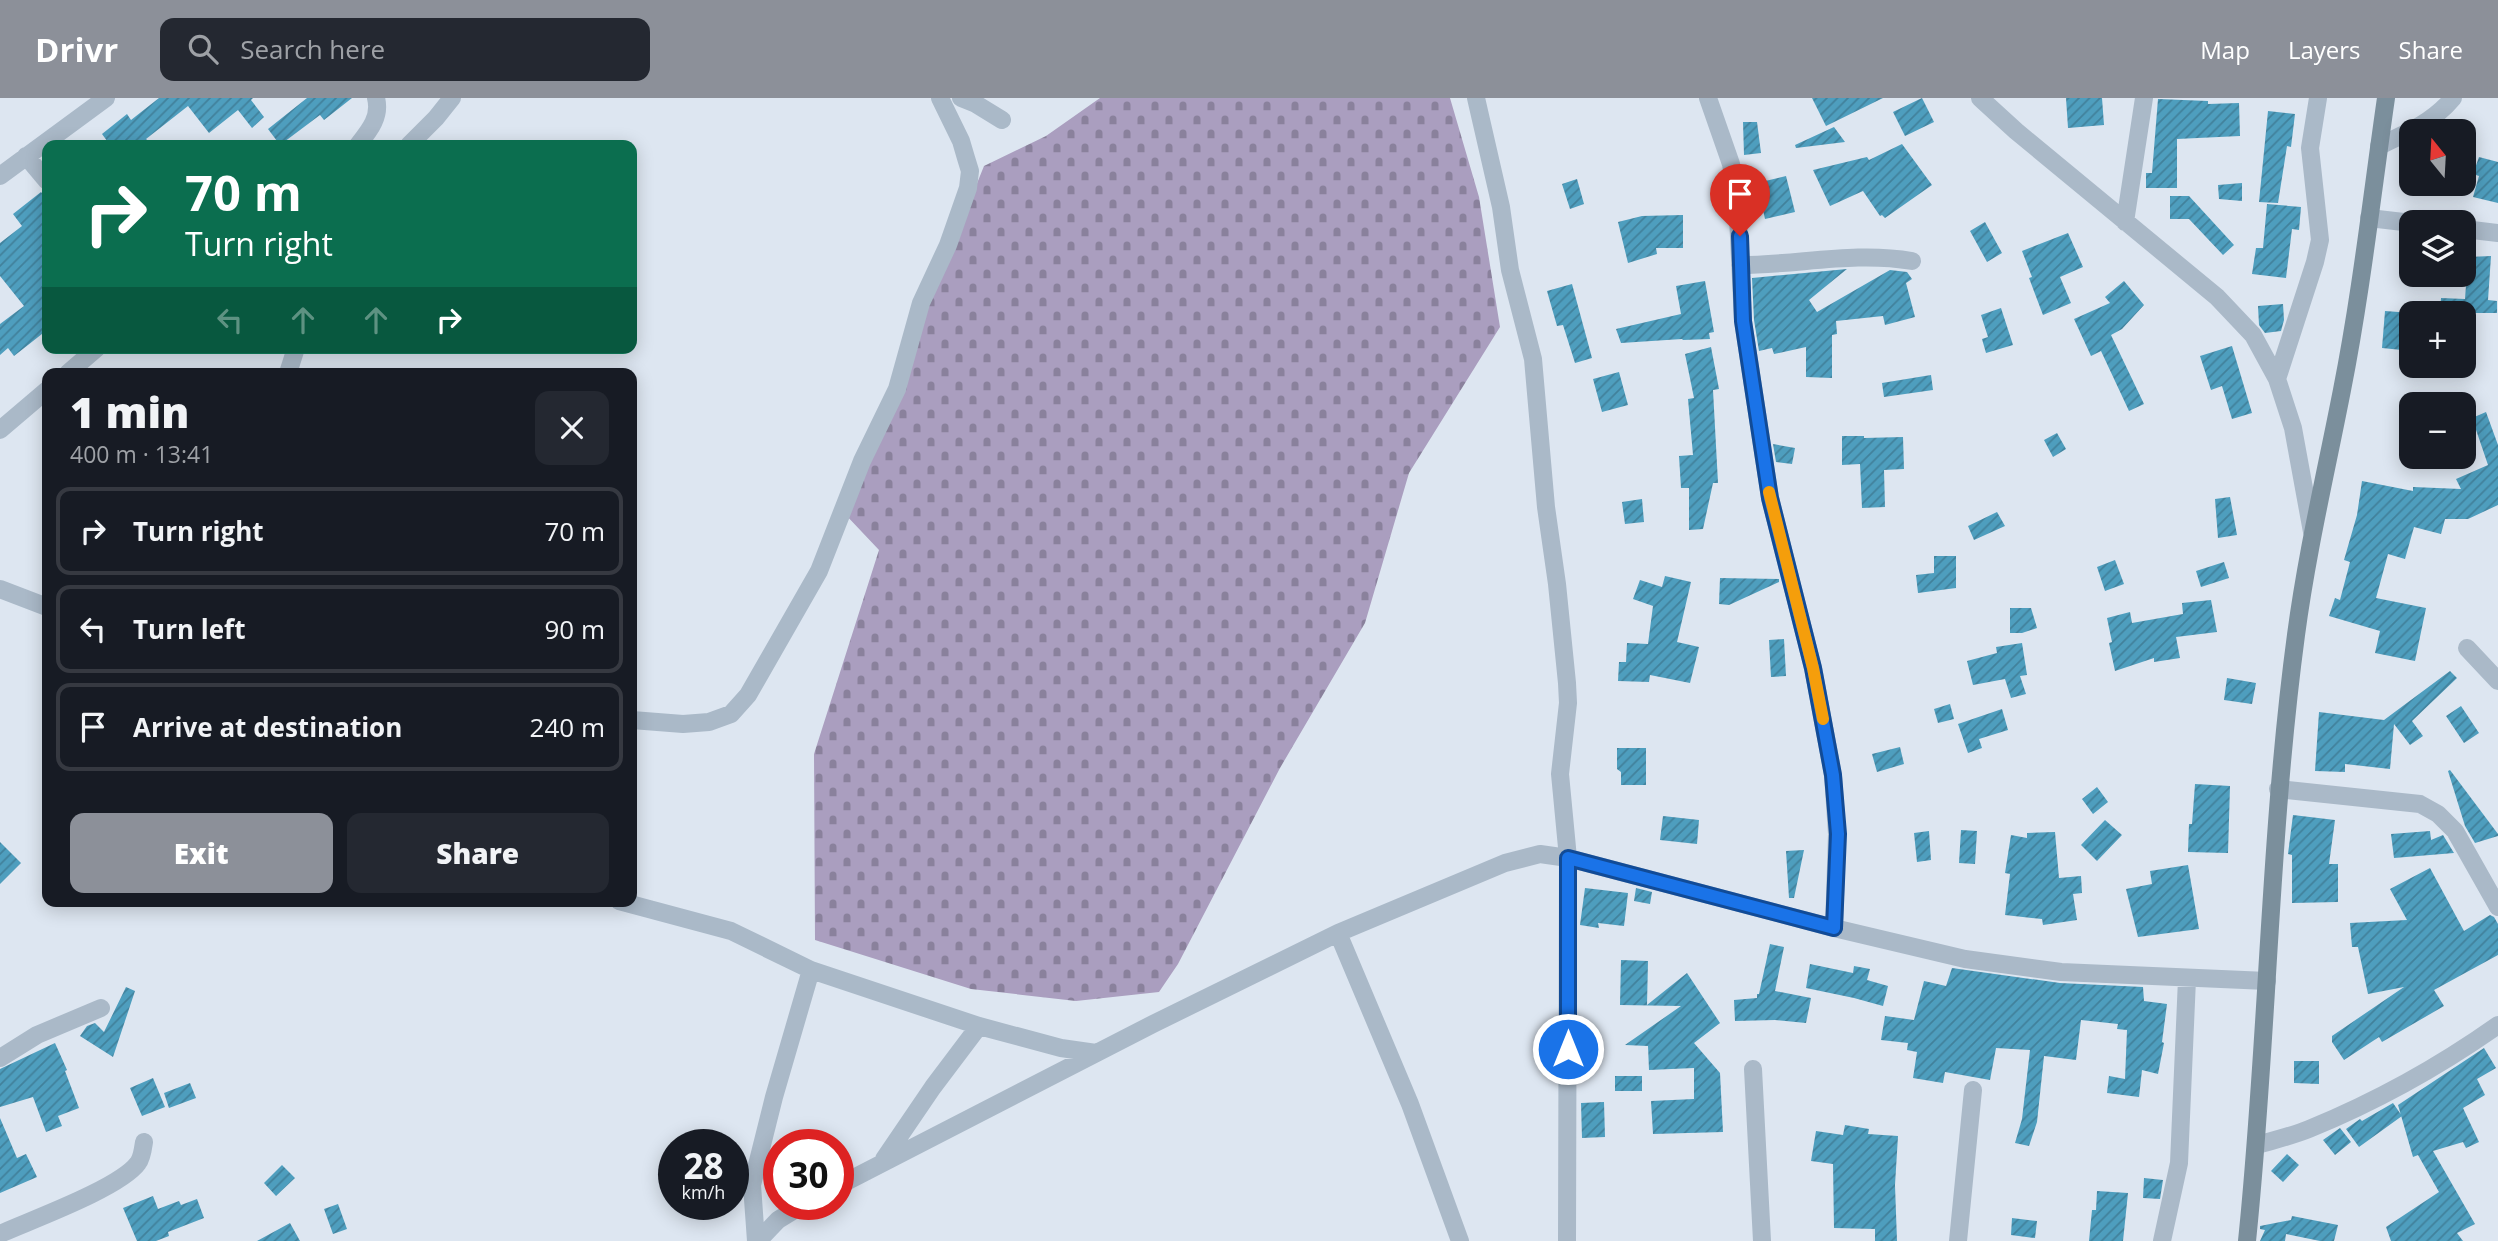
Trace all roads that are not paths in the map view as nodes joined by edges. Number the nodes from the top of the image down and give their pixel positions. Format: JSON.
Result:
{"nodes":[{"id":1,"x":106,"y":98,"type":"edge"},
{"id":2,"x":376,"y":98,"type":"edge"},
{"id":3,"x":452,"y":98,"type":"edge"},
{"id":4,"x":940,"y":98,"type":"edge"},
{"id":5,"x":1476,"y":98,"type":"edge"},
{"id":6,"x":1708,"y":98,"type":"edge"},
{"id":7,"x":1980,"y":98,"type":"edge"},
{"id":8,"x":2144,"y":98,"type":"edge"},
{"id":9,"x":2318,"y":98,"type":"edge"},
{"id":10,"x":2386,"y":98,"type":"edge"},
{"id":11,"x":2453,"y":98,"type":"edge"},
{"id":12,"x":973,"y":100,"type":"edge"},
{"id":13,"x":1002,"y":120,"type":"dead end"},
{"id":14,"x":48,"y":140,"type":"edge"},
{"id":15,"x":362,"y":140,"type":"edge"},
{"id":16,"x":414,"y":140,"type":"edge"},
{"id":17,"x":42,"y":144,"type":"edge"},
{"id":18,"x":2379,"y":146,"type":"junction"},
{"id":19,"x":26,"y":156,"type":"junction"},
{"id":20,"x":42,"y":175,"type":"edge"},
{"id":21,"x":0,"y":176,"type":"edge"},
{"id":22,"x":2369,"y":218,"type":"junction"},
{"id":23,"x":2399,"y":221,"type":"edge"},
{"id":24,"x":2125,"y":222,"type":"junction"},
{"id":25,"x":2476,"y":230,"type":"edge"},
{"id":26,"x":2498,"y":233,"type":"edge"},
{"id":27,"x":1912,"y":261,"type":"dead end"},
{"id":28,"x":1740,"y":265,"type":"junction"},
{"id":29,"x":90,"y":354,"type":"edge"},
{"id":30,"x":74,"y":368,"type":"edge"},
{"id":31,"x":2277,"y":379,"type":"junction"},
{"id":32,"x":42,"y":394,"type":"edge"},
{"id":33,"x":0,"y":430,"type":"edge"},
{"id":34,"x":2312,"y":533,"type":"junction"},
{"id":35,"x":0,"y":589,"type":"edge"},
{"id":36,"x":42,"y":605,"type":"edge"},
{"id":37,"x":2467,"y":648,"type":"dead end"},
{"id":38,"x":2498,"y":681,"type":"edge"},
{"id":39,"x":637,"y":720,"type":"edge"},
{"id":40,"x":2278,"y":789,"type":"junction"},
{"id":41,"x":1568,"y":858,"type":"junction"},
{"id":42,"x":637,"y":906,"type":"edge"},
{"id":43,"x":2498,"y":907,"type":"edge"},
{"id":44,"x":1834,"y":928,"type":"junction"},
{"id":45,"x":1338,"y":933,"type":"junction"},
{"id":46,"x":811,"y":971,"type":"junction"},
{"id":47,"x":2187,"y":979,"type":"junction"},
{"id":48,"x":2267,"y":981,"type":"junction"},
{"id":49,"x":101,"y":1008,"type":"dead end"},
{"id":50,"x":2498,"y":1025,"type":"edge"},
{"id":51,"x":979,"y":1026,"type":"junction"},
{"id":52,"x":1096,"y":1053,"type":"junction"},
{"id":53,"x":0,"y":1058,"type":"edge"},
{"id":54,"x":1753,"y":1069,"type":"dead end"},
{"id":55,"x":1973,"y":1090,"type":"dead end"},
{"id":56,"x":144,"y":1142,"type":"dead end"},
{"id":57,"x":2257,"y":1145,"type":"junction"},
{"id":58,"x":882,"y":1162,"type":"junction"},
{"id":59,"x":854,"y":1177,"type":"edge"},
{"id":60,"x":778,"y":1220,"type":"edge"},
{"id":61,"x":0,"y":1234,"type":"edge"},
{"id":62,"x":757,"y":1241,"type":"edge"},
{"id":63,"x":1460,"y":1241,"type":"edge"},
{"id":64,"x":1567,"y":1241,"type":"edge"},
{"id":65,"x":1762,"y":1241,"type":"edge"},
{"id":66,"x":1958,"y":1241,"type":"edge"},
{"id":67,"x":2162,"y":1241,"type":"edge"},
{"id":68,"x":2247,"y":1241,"type":"edge"}],
"edges":[{"from":1,"to":14,"type":"street"},
{"from":2,"to":15,"type":"street"},
{"from":3,"to":16,"type":"street"},
{"from":4,"to":39,"type":"street"},
{"from":5,"to":41,"type":"street"},
{"from":6,"to":28,"type":"street"},
{"from":7,"to":24,"type":"street"},
{"from":8,"to":24,"type":"street"},
{"from":9,"to":31,"type":"street"},
{"from":10,"to":18,"type":"main road"},
{"from":11,"to":18,"type":"street"},
{"from":12,"to":13,"type":"street"},
{"from":17,"to":19,"type":"street"},
{"from":18,"to":22,"type":"main road"},
{"from":19,"to":20,"type":"street"},
{"from":19,"to":21,"type":"street"},
{"from":22,"to":23,"type":"street"},
{"from":22,"to":34,"type":"main road"},
{"from":24,"to":31,"type":"street"},
{"from":25,"to":26,"type":"street"},
{"from":27,"to":28,"type":"street"},
{"from":28,"to":44,"type":"street"},
{"from":29,"to":30,"type":"street"},
{"from":31,"to":34,"type":"street"},
{"from":32,"to":33,"type":"street"},
{"from":34,"to":40,"type":"main road"},
{"from":35,"to":36,"type":"street"},
{"from":37,"to":38,"type":"street"},
{"from":40,"to":43,"type":"street"},
{"from":40,"to":48,"type":"main road"},
{"from":41,"to":44,"type":"street"},
{"from":41,"to":45,"type":"street"},
{"from":41,"to":64,"type":"street"},
{"from":42,"to":46,"type":"street"},
{"from":44,"to":47,"type":"street"},
{"from":45,"to":52,"type":"street"},
{"from":45,"to":63,"type":"street"},
{"from":46,"to":51,"type":"street"},
{"from":46,"to":62,"type":"street"},
{"from":47,"to":48,"type":"street"},
{"from":47,"to":67,"type":"street"},
{"from":48,"to":57,"type":"main road"},
{"from":49,"to":53,"type":"street"},
{"from":50,"to":57,"type":"street"},
{"from":51,"to":52,"type":"street"},
{"from":51,"to":58,"type":"street"},
{"from":52,"to":58,"type":"street"},
{"from":54,"to":65,"type":"street"},
{"from":55,"to":66,"type":"street"},
{"from":56,"to":61,"type":"street"},
{"from":57,"to":68,"type":"main road"},
{"from":58,"to":59,"type":"street"},
{"from":60,"to":62,"type":"street"}]}
